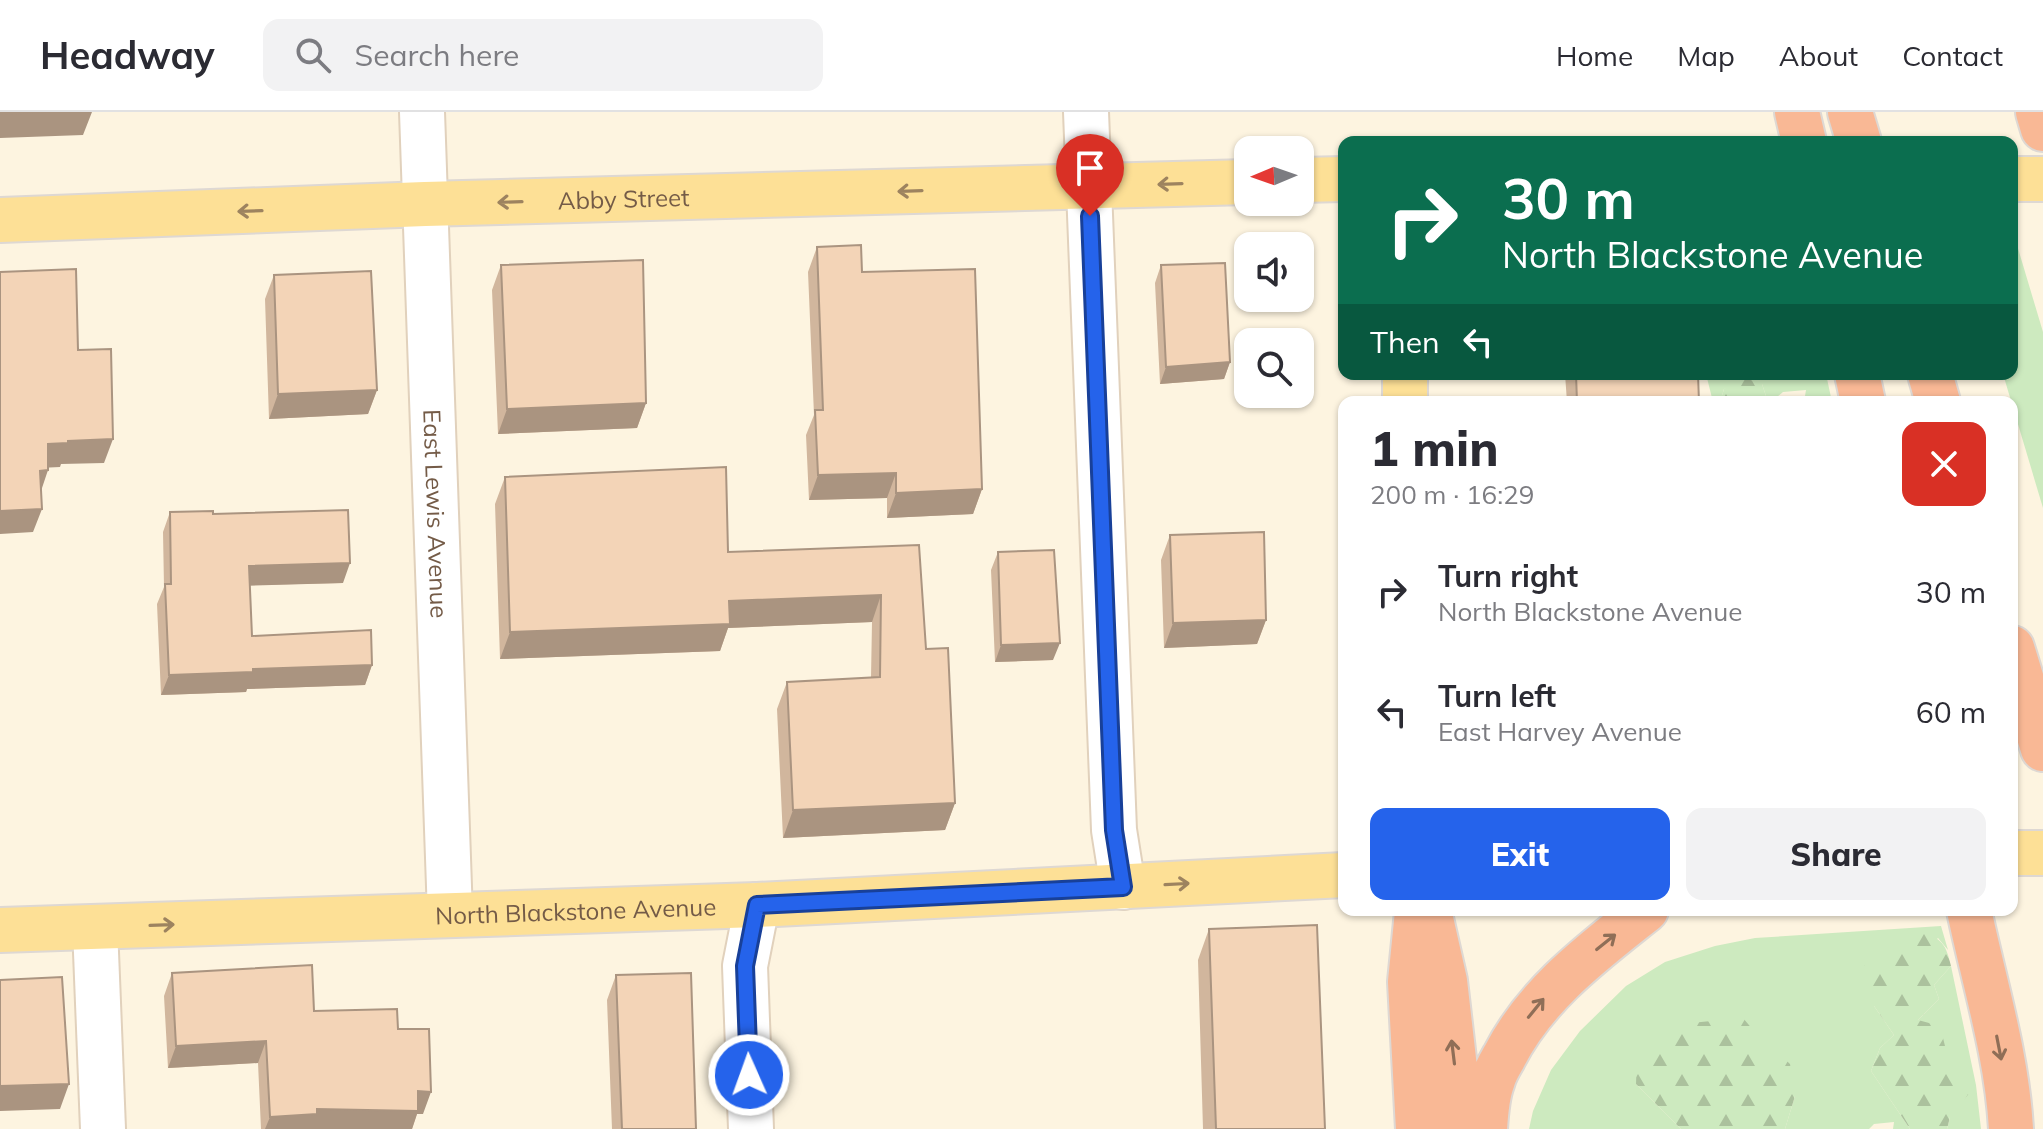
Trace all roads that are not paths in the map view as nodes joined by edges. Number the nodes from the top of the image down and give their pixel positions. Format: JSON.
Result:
{"nodes":[{"id":1,"x":422,"y":112,"type":"edge"},
{"id":2,"x":1086,"y":112,"type":"edge"},
{"id":3,"x":1797,"y":112,"type":"edge"},
{"id":4,"x":1850,"y":112,"type":"edge"},
{"id":5,"x":2038,"y":112,"type":"edge"},
{"id":6,"x":2043,"y":129,"type":"edge"},
{"id":7,"x":1803,"y":136,"type":"edge"},
{"id":8,"x":1857,"y":136,"type":"edge"},
{"id":9,"x":1338,"y":179,"type":"edge"},
{"id":10,"x":2018,"y":179,"type":"edge"},
{"id":11,"x":2043,"y":179,"type":"edge"},
{"id":12,"x":1314,"y":180,"type":"edge"},
{"id":13,"x":1234,"y":182,"type":"edge"},
{"id":14,"x":1089,"y":186,"type":"junction"},
{"id":15,"x":425,"y":204,"type":"junction"},
{"id":16,"x":0,"y":220,"type":"edge"},
{"id":17,"x":2018,"y":668,"type":"edge"},
{"id":18,"x":2037,"y":730,"type":"edge"},
{"id":19,"x":2018,"y":853,"type":"edge"},
{"id":20,"x":2043,"y":853,"type":"edge"},
{"id":21,"x":1338,"y":875,"type":"edge"},
{"id":22,"x":1123,"y":887,"type":"junction"},
{"id":23,"x":757,"y":905,"type":"junction"},
{"id":24,"x":450,"y":915,"type":"junction"},
{"id":25,"x":1416,"y":916,"type":"edge"},
{"id":26,"x":1430,"y":916,"type":"edge"},
{"id":27,"x":1639,"y":916,"type":"edge"},
{"id":28,"x":1970,"y":916,"type":"edge"},
{"id":29,"x":95,"y":927,"type":"junction"},
{"id":30,"x":0,"y":930,"type":"edge"},
{"id":31,"x":103,"y":1129,"type":"edge"},
{"id":32,"x":751,"y":1129,"type":"edge"},
{"id":33,"x":1418,"y":1129,"type":"edge"},
{"id":34,"x":1462,"y":1129,"type":"edge"},
{"id":35,"x":1485,"y":1129,"type":"edge"},
{"id":36,"x":2011,"y":1129,"type":"edge"}],
"edges":[{"from":1,"to":15,"type":"street","name":"East Lewis Avenue"},
{"from":2,"to":14,"type":"street"},
{"from":3,"to":7,"type":"highway"},
{"from":4,"to":8,"type":"highway"},
{"from":5,"to":6,"type":"highway"},
{"from":9,"to":12,"type":"main road"},
{"from":10,"to":11,"type":"main road"},
{"from":13,"to":14,"type":"main road","name":"Abby Street","one_way":true},
{"from":14,"to":15,"type":"main road","name":"Abby Street","one_way":true},
{"from":14,"to":22,"type":"street"},
{"from":15,"to":16,"type":"main road","name":"Abby Street","one_way":true},
{"from":15,"to":24,"type":"street","name":"East Lewis Avenue"},
{"from":17,"to":18,"type":"highway"},
{"from":19,"to":20,"type":"main road"},
{"from":22,"to":21,"type":"main road","name":"North Blackstone Avenue","one_way":true},
{"from":22,"to":23,"type":"main road","name":"North Blackstone Avenue"},
{"from":23,"to":24,"type":"main road","name":"North Blackstone Avenue"},
{"from":23,"to":32,"type":"street"},
{"from":29,"to":24,"type":"main road","name":"North Blackstone Avenue","one_way":true},
{"from":25,"to":33,"type":"highway"},
{"from":34,"to":26,"type":"highway","one_way":true},
{"from":35,"to":27,"type":"highway","one_way":true},
{"from":28,"to":36,"type":"highway","one_way":true},
{"from":29,"to":30,"type":"main road","name":"North Blackstone Avenue"},
{"from":29,"to":31,"type":"street"}]}
